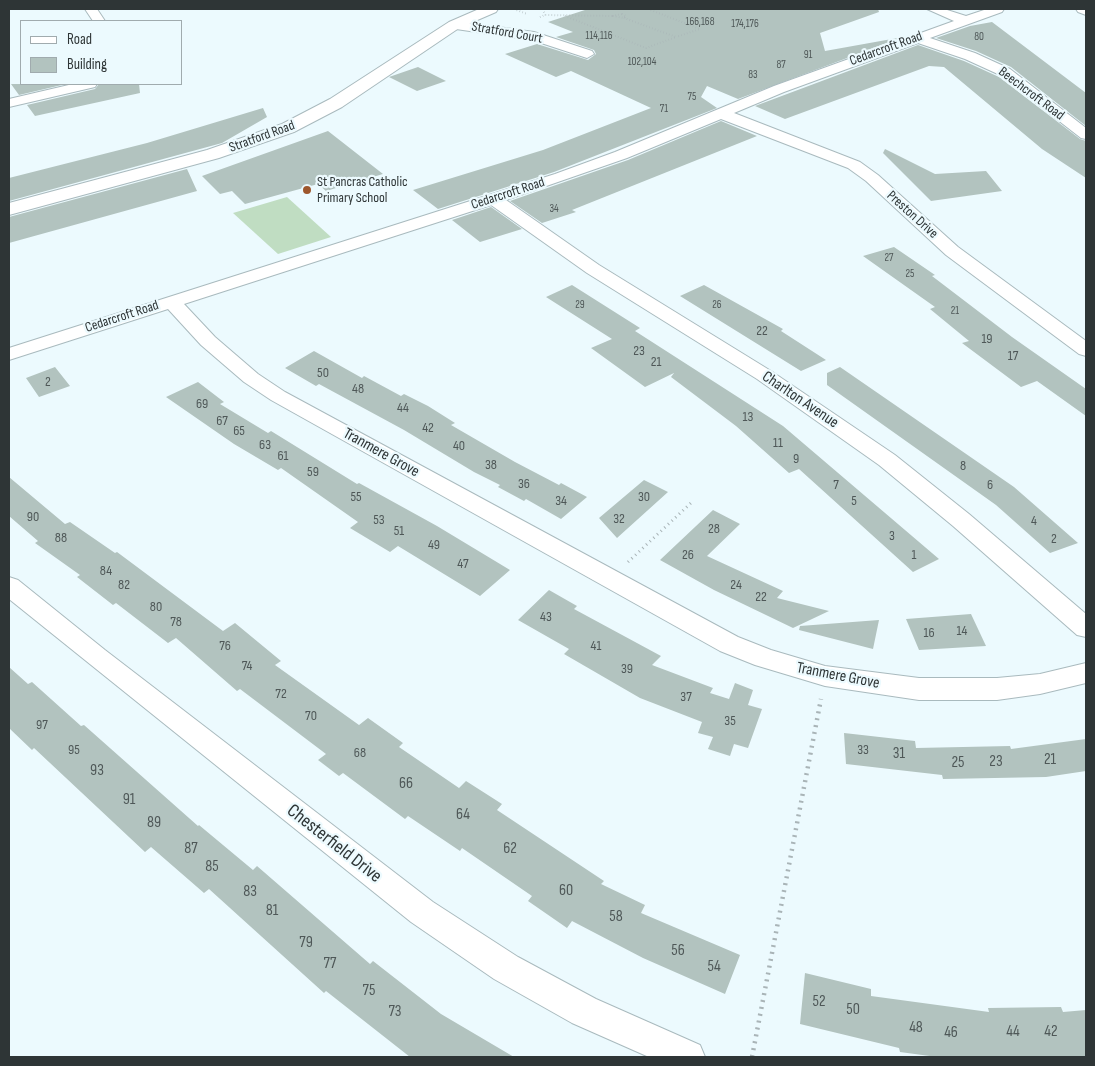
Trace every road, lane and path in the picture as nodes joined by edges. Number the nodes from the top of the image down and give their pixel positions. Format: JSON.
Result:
{"nodes":[{"id":1,"x":91,"y":9,"type":"edge"},
{"id":2,"x":491,"y":9,"type":"edge"},
{"id":3,"x":543,"y":9,"type":"edge"},
{"id":4,"x":621,"y":9,"type":"edge"},
{"id":5,"x":648,"y":9,"type":"edge"},
{"id":6,"x":933,"y":9,"type":"edge"},
{"id":7,"x":998,"y":9,"type":"edge"},
{"id":8,"x":1082,"y":9,"type":"edge"},
{"id":9,"x":1086,"y":11,"type":"edge"},
{"id":10,"x":622,"y":14,"type":"junction"},
{"id":11,"x":565,"y":16,"type":"junction"},
{"id":12,"x":613,"y":16,"type":"junction"},
{"id":13,"x":624,"y":18,"type":"junction"},
{"id":14,"x":98,"y":20,"type":"edge"},
{"id":15,"x":965,"y":20,"type":"junction"},
{"id":16,"x":454,"y":24,"type":"junction"},
{"id":17,"x":676,"y":37,"type":"junction"},
{"id":18,"x":917,"y":38,"type":"junction"},
{"id":19,"x":587,"y":55,"type":"dead end"},
{"id":20,"x":86,"y":85,"type":"edge"},
{"id":21,"x":9,"y":103,"type":"edge"},
{"id":22,"x":720,"y":112,"type":"junction"},
{"id":23,"x":1086,"y":135,"type":"edge"},
{"id":24,"x":492,"y":199,"type":"junction"},
{"id":25,"x":9,"y":209,"type":"edge"},
{"id":26,"x":171,"y":300,"type":"junction"},
{"id":27,"x":1086,"y":350,"type":"edge"},
{"id":28,"x":9,"y":354,"type":"edge"},
{"id":29,"x":692,"y":502,"type":"dead end"},
{"id":30,"x":609,"y":580,"type":"junction"},
{"id":31,"x":9,"y":586,"type":"edge"},
{"id":32,"x":1086,"y":628,"type":"edge"},
{"id":33,"x":1086,"y":673,"type":"edge"},
{"id":34,"x":825,"y":676,"type":"junction"},
{"id":35,"x":688,"y":1057,"type":"edge"},
{"id":36,"x":752,"y":1057,"type":"edge"}],
"edges":[{"from":1,"to":14,"type":"street"},
{"from":2,"to":16,"type":"street","name":"Stratford Road"},
{"from":3,"to":11,"type":"path","name":"Stratford Court"},
{"from":4,"to":10,"type":"path"},
{"from":5,"to":17,"type":"path","name":"Stratford Court"},
{"from":6,"to":15,"type":"street"},
{"from":7,"to":15,"type":"street","name":"Cedarcroft Road"},
{"from":8,"to":9,"type":"street"},
{"from":10,"to":12,"type":"path","name":"Stratford Court"},
{"from":10,"to":13,"type":"path"},
{"from":11,"to":12,"type":"path","name":"Stratford Court"},
{"from":11,"to":17,"type":"path","name":"Stratford Court"},
{"from":12,"to":13,"type":"path","name":"Stratford Court"},
{"from":13,"to":17,"type":"path","name":"Stratford Court"},
{"from":15,"to":18,"type":"street","name":"Cedarcroft Road"},
{"from":16,"to":19,"type":"street","name":"Stratford Court"},
{"from":16,"to":25,"type":"street","name":"Stratford Road"},
{"from":18,"to":22,"type":"street","name":"Cedarcroft Road"},
{"from":18,"to":23,"type":"street","name":"Beechcroft Road"},
{"from":20,"to":21,"type":"street"},
{"from":22,"to":24,"type":"street","name":"Cedarcroft Road"},
{"from":22,"to":27,"type":"street","name":"Preston Drive"},
{"from":24,"to":26,"type":"street","name":"Cedarcroft Road"},
{"from":24,"to":32,"type":"street","name":"Charlton Avenue"},
{"from":26,"to":28,"type":"street","name":"Cedarcroft Road"},
{"from":26,"to":30,"type":"street","name":"Tranmere Grove"},
{"from":29,"to":30,"type":"path"},
{"from":30,"to":34,"type":"street","name":"Tranmere Grove"},
{"from":31,"to":35,"type":"street","name":"Chesterfield Drive"},
{"from":33,"to":34,"type":"street","name":"Tranmere Grove"},
{"from":34,"to":36,"type":"path"}]}
